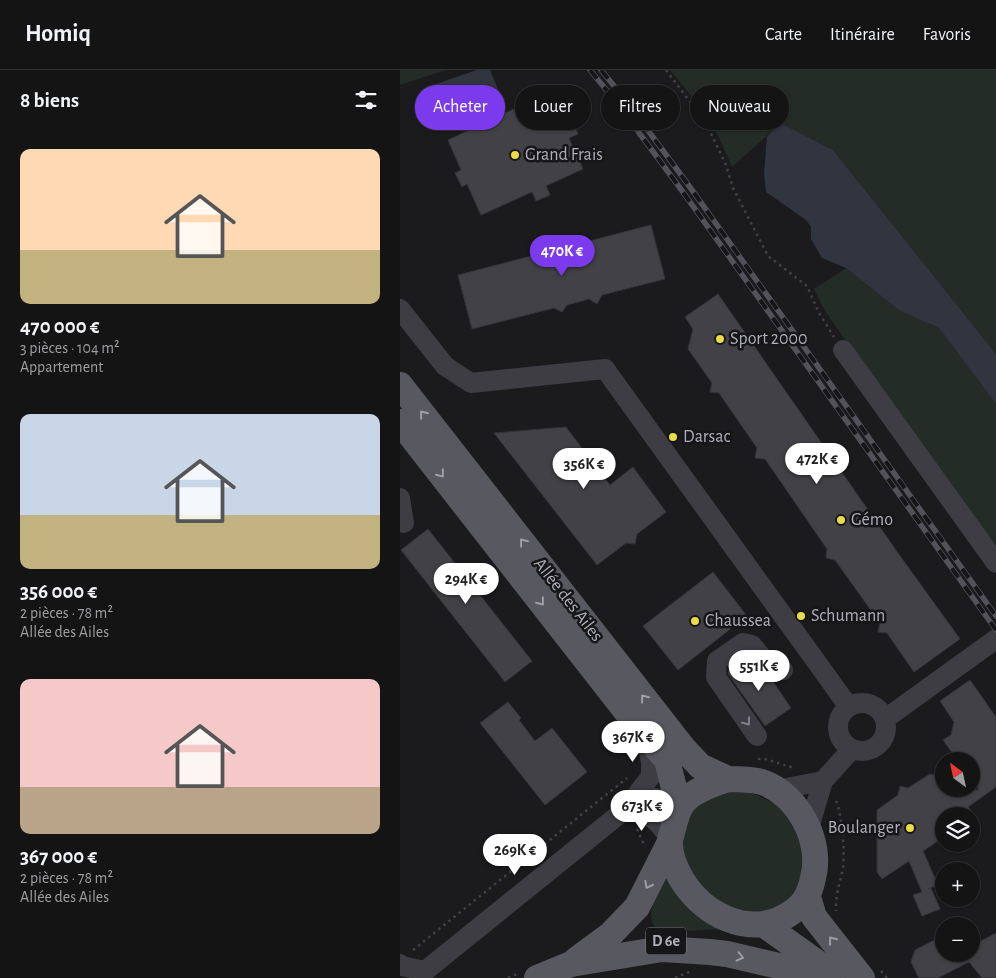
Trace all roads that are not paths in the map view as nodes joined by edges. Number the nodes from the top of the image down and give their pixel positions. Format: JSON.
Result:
{"nodes":[{"id":1,"x":400,"y":309,"type":"edge"},
{"id":2,"x":843,"y":350,"type":"road end"},
{"id":3,"x":400,"y":385,"type":"edge"},
{"id":4,"x":400,"y":422,"type":"edge"},
{"id":5,"x":400,"y":498,"type":"edge"},
{"id":6,"x":404,"y":523,"type":"dead end"},
{"id":7,"x":996,"y":563,"type":"edge"},
{"id":8,"x":996,"y":639,"type":"edge"},
{"id":9,"x":783,"y":670,"type":"dead end"},
{"id":10,"x":848,"y":707,"type":"junction"},
{"id":11,"x":884,"y":719,"type":"junction"},
{"id":12,"x":644,"y":734,"type":"junction"},
{"id":13,"x":758,"y":736,"type":"dead end"},
{"id":14,"x":852,"y":749,"type":"junction"},
{"id":15,"x":728,"y":779,"type":"junction"},
{"id":16,"x":823,"y":781,"type":"junction"},
{"id":17,"x":776,"y":790,"type":"junction"},
{"id":18,"x":632,"y":801,"type":"junction"},
{"id":19,"x":681,"y":806,"type":"junction"},
{"id":20,"x":808,"y":828,"type":"junction"},
{"id":21,"x":663,"y":845,"type":"junction"},
{"id":22,"x":808,"y":896,"type":"junction"},
{"id":23,"x":762,"y":925,"type":"junction"},
{"id":24,"x":400,"y":964,"type":"edge"},
{"id":25,"x":571,"y":964,"type":"junction"},
{"id":26,"x":422,"y":974,"type":"edge"},
{"id":27,"x":531,"y":974,"type":"edge"},
{"id":28,"x":402,"y":978,"type":"edge"},
{"id":29,"x":802,"y":978,"type":"edge"},
{"id":30,"x":832,"y":978,"type":"edge"},
{"id":31,"x":862,"y":978,"type":"edge"}],
"edges":[{"from":1,"to":10,"type":"street"},
{"from":2,"to":7,"type":"street"},
{"from":15,"to":3,"type":"main road","name":"Allée des Ailes","one_way":true},
{"from":4,"to":12,"type":"main road","name":"Allée des Ailes","one_way":true},
{"from":5,"to":6,"type":"street"},
{"from":8,"to":11,"type":"street"},
{"from":9,"to":13,"type":"street","one_way":true},
{"from":10,"to":11,"type":"street"},
{"from":10,"to":14,"type":"street"},
{"from":11,"to":14,"type":"street"},
{"from":12,"to":18,"type":"street"},
{"from":12,"to":19,"type":"main road","name":"Allée des Ailes"},
{"from":14,"to":16,"type":"street"},
{"from":15,"to":17,"type":"main road"},
{"from":15,"to":19,"type":"main road"},
{"from":16,"to":17,"type":"street"},
{"from":16,"to":20,"type":"street"},
{"from":17,"to":20,"type":"main road"},
{"from":18,"to":19,"type":"street"},
{"from":18,"to":21,"type":"street"},
{"from":18,"to":26,"type":"street"},
{"from":19,"to":21,"type":"main road"},
{"from":20,"to":22,"type":"main road"},
{"from":21,"to":23,"type":"main road"},
{"from":21,"to":25,"type":"main road","number":"D 6e","one_way":true},
{"from":22,"to":23,"type":"main road"},
{"from":31,"to":22,"type":"main road","one_way":true},
{"from":23,"to":25,"type":"main road","number":"D 6e"},
{"from":23,"to":30,"type":"main road"},
{"from":24,"to":26,"type":"street"},
{"from":25,"to":27,"type":"main road","number":"D 6e"},
{"from":25,"to":29,"type":"main road","one_way":true},
{"from":26,"to":28,"type":"street"}]}
